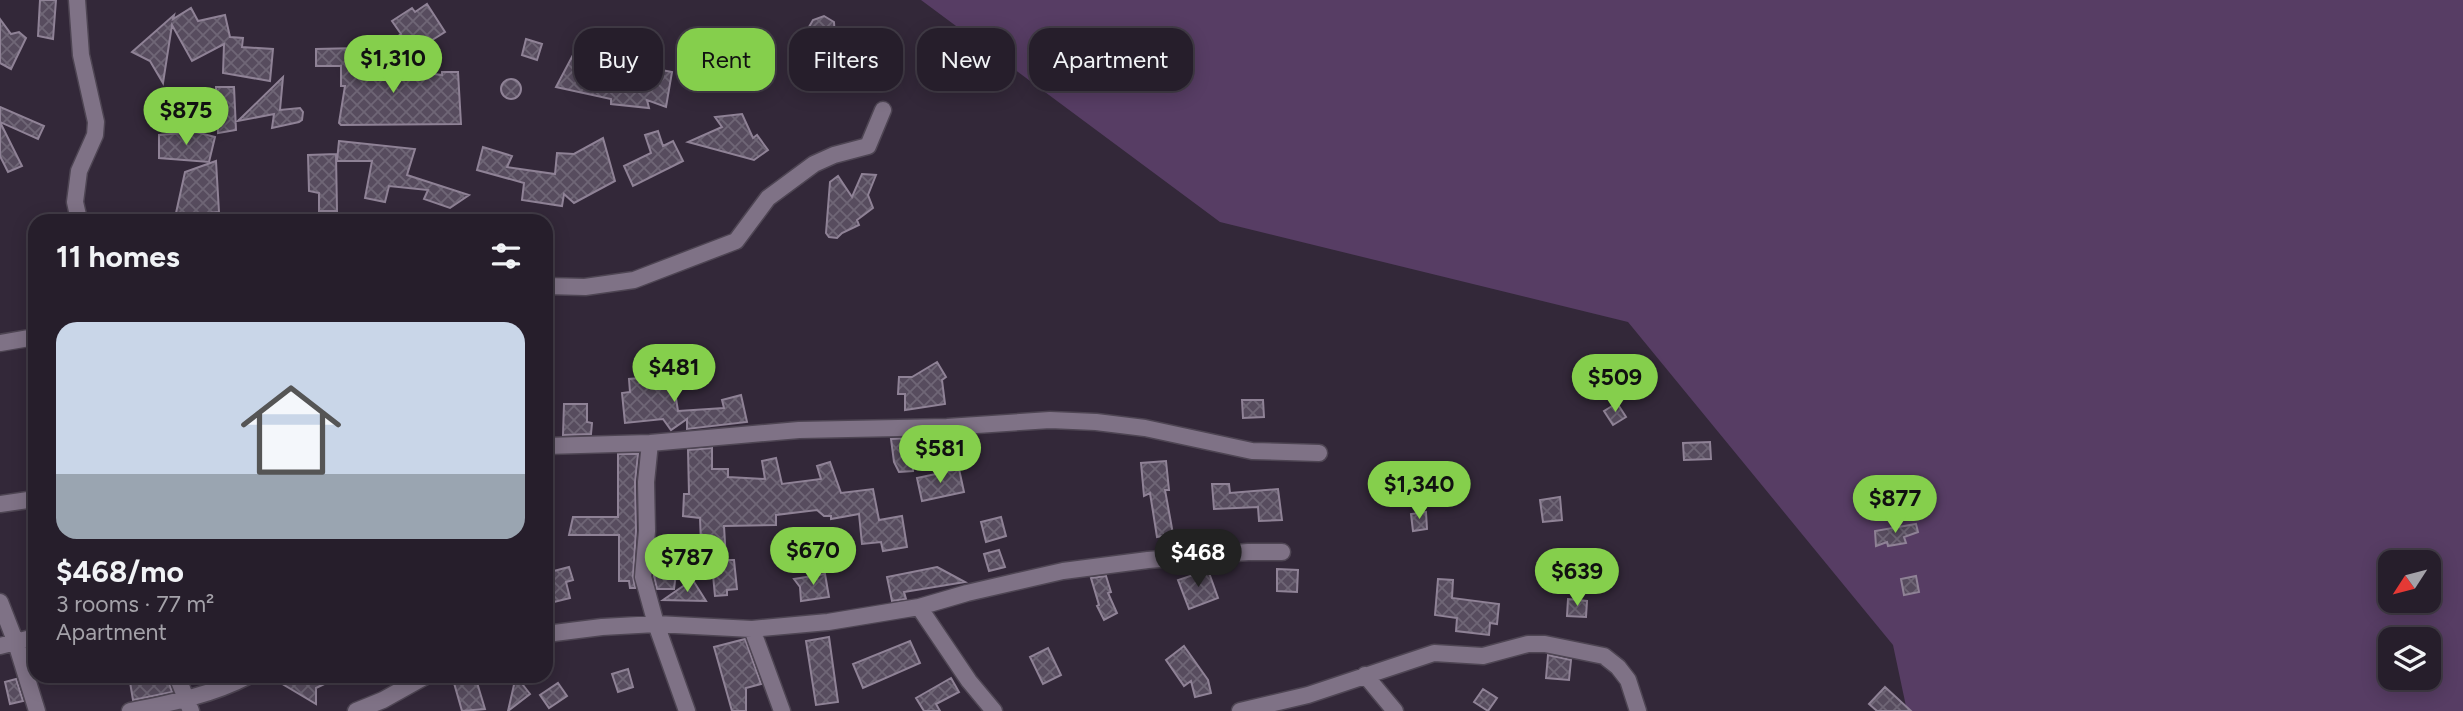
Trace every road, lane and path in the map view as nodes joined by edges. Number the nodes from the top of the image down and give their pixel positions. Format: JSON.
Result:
{"nodes":[{"id":1,"x":77,"y":0,"type":"edge"},
{"id":2,"x":883,"y":110,"type":"dead end"},
{"id":3,"x":78,"y":214,"type":"edge"},
{"id":4,"x":553,"y":286,"type":"edge"},
{"id":5,"x":28,"y":338,"type":"edge"},
{"id":6,"x":0,"y":343,"type":"edge"},
{"id":7,"x":650,"y":443,"type":"junction"},
{"id":8,"x":553,"y":446,"type":"edge"},
{"id":9,"x":1319,"y":453,"type":"dead end"},
{"id":10,"x":28,"y":500,"type":"edge"},
{"id":11,"x":0,"y":504,"type":"edge"},
{"id":12,"x":1282,"y":552,"type":"dead end"},
{"id":13,"x":0,"y":602,"type":"edge"},
{"id":14,"x":919,"y":607,"type":"junction"},
{"id":15,"x":656,"y":624,"type":"junction"},
{"id":16,"x":752,"y":629,"type":"junction"},
{"id":17,"x":553,"y":634,"type":"edge"},
{"id":18,"x":28,"y":639,"type":"edge"},
{"id":19,"x":8,"y":645,"type":"edge"},
{"id":20,"x":1365,"y":675,"type":"junction"},
{"id":21,"x":180,"y":683,"type":"edge"},
{"id":22,"x":235,"y":683,"type":"edge"},
{"id":23,"x":417,"y":683,"type":"edge"},
{"id":24,"x":189,"y":705,"type":"edge"},
{"id":25,"x":389,"y":705,"type":"edge"},
{"id":26,"x":37,"y":711,"type":"edge"},
{"id":27,"x":130,"y":711,"type":"edge"},
{"id":28,"x":356,"y":711,"type":"edge"},
{"id":29,"x":687,"y":711,"type":"edge"},
{"id":30,"x":782,"y":711,"type":"edge"},
{"id":31,"x":994,"y":711,"type":"edge"},
{"id":32,"x":1240,"y":711,"type":"edge"},
{"id":33,"x":1395,"y":711,"type":"edge"},
{"id":34,"x":1638,"y":711,"type":"edge"}],
"edges":[{"from":1,"to":3,"type":"street"},
{"from":2,"to":4,"type":"street"},
{"from":5,"to":6,"type":"street"},
{"from":7,"to":8,"type":"street"},
{"from":7,"to":9,"type":"street"},
{"from":7,"to":15,"type":"street"},
{"from":10,"to":11,"type":"street"},
{"from":12,"to":14,"type":"street"},
{"from":13,"to":19,"type":"street"},
{"from":14,"to":16,"type":"street"},
{"from":14,"to":31,"type":"street"},
{"from":15,"to":16,"type":"street"},
{"from":15,"to":17,"type":"street"},
{"from":15,"to":29,"type":"street"},
{"from":16,"to":30,"type":"street"},
{"from":18,"to":19,"type":"street"},
{"from":19,"to":26,"type":"street"},
{"from":20,"to":32,"type":"street"},
{"from":20,"to":33,"type":"street"},
{"from":20,"to":34,"type":"street"},
{"from":21,"to":24,"type":"street"},
{"from":22,"to":24,"type":"street"},
{"from":23,"to":25,"type":"street"},
{"from":24,"to":27,"type":"street"},
{"from":25,"to":28,"type":"street"}]}
